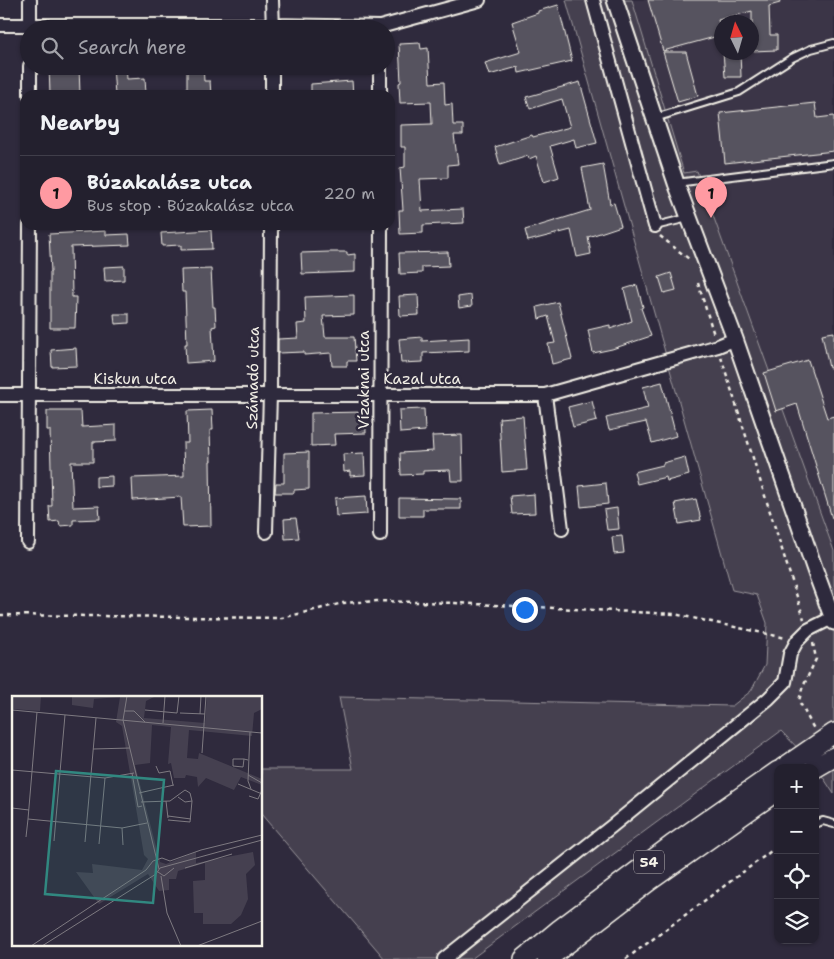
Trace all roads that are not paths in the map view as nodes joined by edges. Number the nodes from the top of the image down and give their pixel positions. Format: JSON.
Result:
{"nodes":[{"id":1,"x":30,"y":0,"type":"edge"},
{"id":2,"x":272,"y":0,"type":"edge"},
{"id":3,"x":479,"y":0,"type":"edge"},
{"id":4,"x":592,"y":0,"type":"edge"},
{"id":5,"x":615,"y":0,"type":"edge"},
{"id":6,"x":30,"y":20,"type":"edge"},
{"id":7,"x":273,"y":20,"type":"edge"},
{"id":8,"x":395,"y":24,"type":"edge"},
{"id":9,"x":0,"y":25,"type":"edge"},
{"id":10,"x":20,"y":26,"type":"edge"},
{"id":11,"x":834,"y":43,"type":"edge"},
{"id":12,"x":30,"y":75,"type":"edge"},
{"id":13,"x":272,"y":75,"type":"edge"},
{"id":14,"x":380,"y":75,"type":"edge"},
{"id":15,"x":30,"y":90,"type":"edge"},
{"id":16,"x":272,"y":90,"type":"edge"},
{"id":17,"x":380,"y":90,"type":"edge"},
{"id":18,"x":655,"y":118,"type":"junction"},
{"id":19,"x":834,"y":162,"type":"edge"},
{"id":20,"x":676,"y":184,"type":"junction"},
{"id":21,"x":689,"y":218,"type":"junction"},
{"id":22,"x":655,"y":226,"type":"joint"},
{"id":23,"x":30,"y":230,"type":"edge"},
{"id":24,"x":271,"y":230,"type":"edge"},
{"id":25,"x":380,"y":230,"type":"edge"},
{"id":26,"x":735,"y":339,"type":"junction"},
{"id":27,"x":0,"y":395,"type":"edge"},
{"id":28,"x":30,"y":395,"type":"junction"},
{"id":29,"x":270,"y":395,"type":"junction"},
{"id":30,"x":545,"y":395,"type":"junction"},
{"id":31,"x":381,"y":396,"type":"junction"},
{"id":32,"x":562,"y":529,"type":"dead end"},
{"id":33,"x":266,"y":532,"type":"dead end"},
{"id":34,"x":380,"y":535,"type":"dead end"},
{"id":35,"x":28,"y":542,"type":"dead end"},
{"id":36,"x":833,"y":619,"type":"edge"},
{"id":37,"x":825,"y":733,"type":"edge"},
{"id":38,"x":834,"y":758,"type":"edge"},
{"id":39,"x":788,"y":764,"type":"edge"},
{"id":40,"x":819,"y":766,"type":"edge"},
{"id":41,"x":774,"y":774,"type":"edge"},
{"id":42,"x":774,"y":793,"type":"edge"},
{"id":43,"x":819,"y":823,"type":"edge"},
{"id":44,"x":834,"y":824,"type":"edge"},
{"id":45,"x":444,"y":959,"type":"edge"},
{"id":46,"x":524,"y":959,"type":"edge"},
{"id":47,"x":547,"y":959,"type":"edge"}],
"edges":[{"from":1,"to":6,"type":"street"},
{"from":2,"to":7,"type":"street"},
{"from":3,"to":8,"type":"street"},
{"from":4,"to":22,"type":"street"},
{"from":5,"to":18,"type":"street"},
{"from":9,"to":10,"type":"street"},
{"from":11,"to":18,"type":"lane"},
{"from":12,"to":15,"type":"street"},
{"from":13,"to":16,"type":"street"},
{"from":14,"to":17,"type":"street"},
{"from":18,"to":20,"type":"street"},
{"from":19,"to":20,"type":"lane"},
{"from":20,"to":21,"type":"street"},
{"from":21,"to":22,"type":"lane"},
{"from":21,"to":26,"type":"street"},
{"from":23,"to":28,"type":"street"},
{"from":24,"to":29,"type":"street","name":"Számadó utca"},
{"from":25,"to":31,"type":"street","name":"Vízaknai utca"},
{"from":26,"to":30,"type":"street","name":"Kazal utca"},
{"from":26,"to":36,"type":"street"},
{"from":27,"to":28,"type":"street","name":"Kiskun utca"},
{"from":28,"to":29,"type":"street","name":"Kiskun utca"},
{"from":28,"to":35,"type":"street"},
{"from":29,"to":31,"type":"street","name":"Kazal utca"},
{"from":29,"to":33,"type":"street","name":"Számadó utca"},
{"from":30,"to":31,"type":"street","name":"Kazal utca"},
{"from":30,"to":32,"type":"street"},
{"from":31,"to":34,"type":"street","name":"Vízaknai utca"},
{"from":36,"to":45,"type":"street"},
{"from":37,"to":39,"type":"main road"},
{"from":38,"to":40,"type":"main road"},
{"from":41,"to":46,"type":"main road","number":"54"},
{"from":42,"to":47,"type":"main road","number":"54"},
{"from":43,"to":44,"type":"lane"}]}
